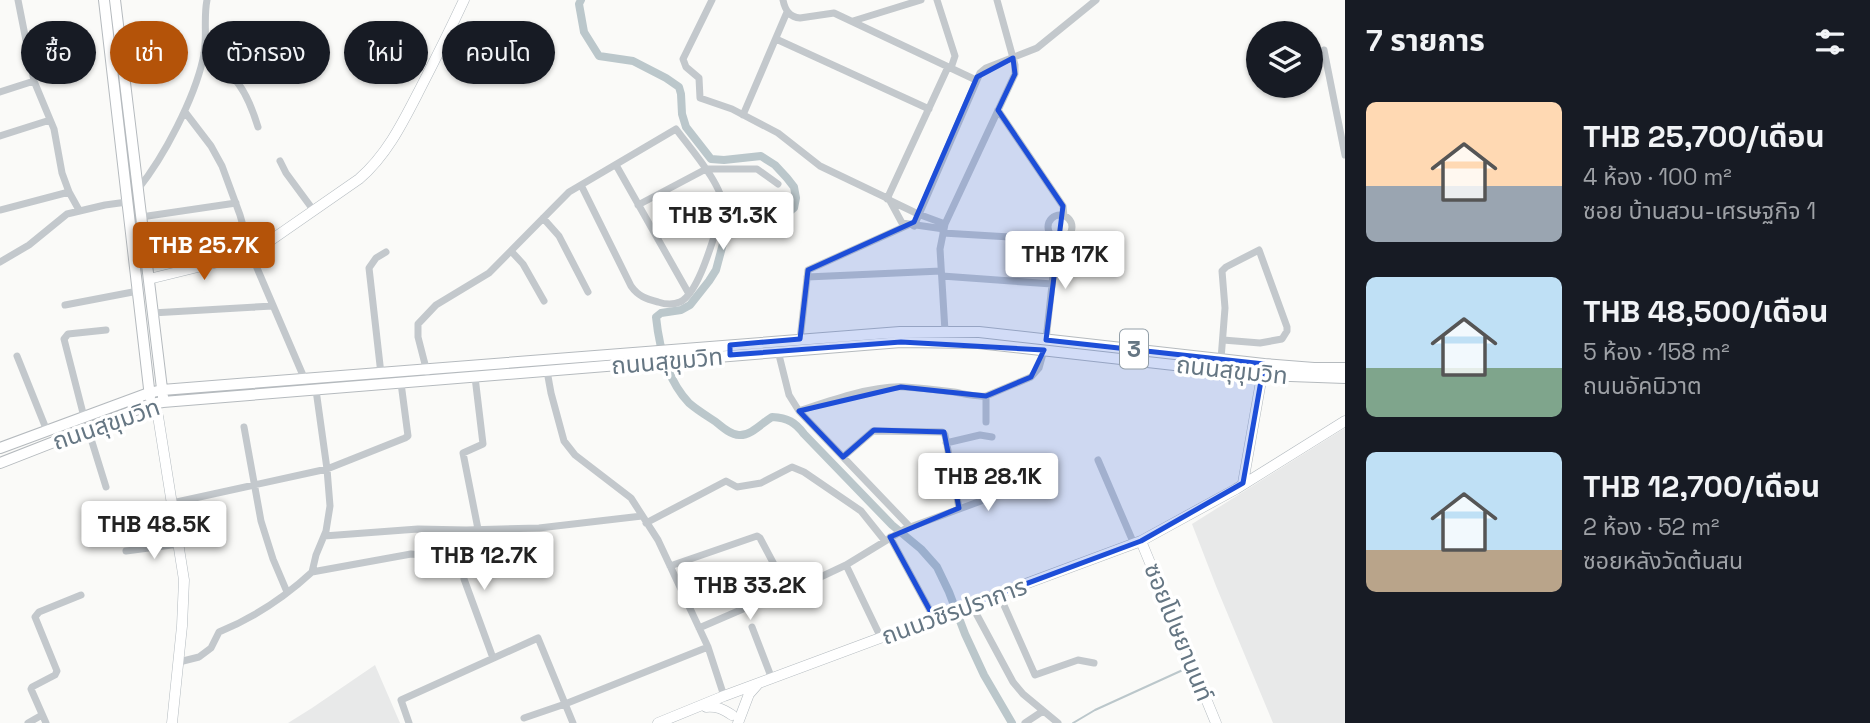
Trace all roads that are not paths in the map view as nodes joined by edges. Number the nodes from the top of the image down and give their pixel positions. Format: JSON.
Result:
{"nodes":[{"id":1,"x":18,"y":0,"type":"edge"},
{"id":2,"x":104,"y":0,"type":"edge"},
{"id":3,"x":115,"y":0,"type":"edge"},
{"id":4,"x":464,"y":0,"type":"edge"},
{"id":5,"x":712,"y":0,"type":"edge"},
{"id":6,"x":783,"y":0,"type":"edge"},
{"id":7,"x":921,"y":0,"type":"edge"},
{"id":8,"x":937,"y":0,"type":"edge"},
{"id":9,"x":997,"y":0,"type":"edge"},
{"id":10,"x":1096,"y":0,"type":"edge"},
{"id":11,"x":205,"y":1,"type":"edge"},
{"id":12,"x":787,"y":12,"type":"junction"},
{"id":13,"x":22,"y":21,"type":"edge"},
{"id":14,"x":205,"y":21,"type":"edge"},
{"id":15,"x":853,"y":21,"type":"junction"},
{"id":16,"x":776,"y":39,"type":"junction"},
{"id":17,"x":1324,"y":50,"type":"dead end"},
{"id":18,"x":1013,"y":58,"type":"junction"},
{"id":19,"x":202,"y":59,"type":"edge"},
{"id":20,"x":950,"y":68,"type":"junction"},
{"id":21,"x":976,"y":80,"type":"junction"},
{"id":22,"x":25,"y":84,"type":"edge"},
{"id":23,"x":35,"y":84,"type":"edge"},
{"id":24,"x":239,"y":84,"type":"edge"},
{"id":25,"x":0,"y":92,"type":"edge"},
{"id":26,"x":929,"y":108,"type":"junction"},
{"id":27,"x":998,"y":110,"type":"junction"},
{"id":28,"x":185,"y":112,"type":"junction"},
{"id":29,"x":743,"y":115,"type":"junction"},
{"id":30,"x":50,"y":120,"type":"junction"},
{"id":31,"x":258,"y":127,"type":"dead end"},
{"id":32,"x":0,"y":136,"type":"edge"},
{"id":33,"x":1345,"y":155,"type":"edge"},
{"id":34,"x":281,"y":161,"type":"dead end"},
{"id":35,"x":616,"y":165,"type":"junction"},
{"id":36,"x":706,"y":169,"type":"junction"},
{"id":37,"x":778,"y":184,"type":"dead end"},
{"id":38,"x":581,"y":185,"type":"junction"},
{"id":39,"x":138,"y":189,"type":"junction"},
{"id":40,"x":69,"y":192,"type":"junction"},
{"id":41,"x":889,"y":200,"type":"junction"},
{"id":42,"x":127,"y":202,"type":"junction"},
{"id":43,"x":236,"y":204,"type":"junction"},
{"id":44,"x":638,"y":205,"type":"junction"},
{"id":45,"x":0,"y":210,"type":"edge"},
{"id":46,"x":79,"y":210,"type":"junction"},
{"id":47,"x":314,"y":211,"type":"junction"},
{"id":48,"x":918,"y":214,"type":"junction"},
{"id":49,"x":1064,"y":216,"type":"junction"},
{"id":50,"x":141,"y":218,"type":"junction"},
{"id":51,"x":543,"y":218,"type":"junction"},
{"id":52,"x":911,"y":225,"type":"junction"},
{"id":53,"x":944,"y":229,"type":"junction"},
{"id":54,"x":1053,"y":237,"type":"junction"},
{"id":55,"x":511,"y":251,"type":"junction"},
{"id":56,"x":386,"y":252,"type":"dead end"},
{"id":57,"x":251,"y":254,"type":"junction"},
{"id":58,"x":0,"y":262,"type":"edge"},
{"id":59,"x":941,"y":273,"type":"junction"},
{"id":60,"x":807,"y":277,"type":"junction"},
{"id":61,"x":149,"y":279,"type":"junction"},
{"id":62,"x":1052,"y":284,"type":"junction"},
{"id":63,"x":138,"y":291,"type":"junction"},
{"id":64,"x":588,"y":292,"type":"dead end"},
{"id":65,"x":689,"y":294,"type":"junction"},
{"id":66,"x":544,"y":301,"type":"dead end"},
{"id":67,"x":65,"y":305,"type":"dead end"},
{"id":68,"x":273,"y":306,"type":"junction"},
{"id":69,"x":152,"y":313,"type":"junction"},
{"id":70,"x":106,"y":330,"type":"dead end"},
{"id":71,"x":944,"y":331,"type":"junction"},
{"id":72,"x":800,"y":339,"type":"junction"},
{"id":73,"x":1223,"y":341,"type":"junction"},
{"id":74,"x":1048,"y":347,"type":"junction"},
{"id":75,"x":730,"y":350,"type":"junction"},
{"id":76,"x":779,"y":351,"type":"junction"},
{"id":77,"x":17,"y":356,"type":"dead end"},
{"id":78,"x":661,"y":356,"type":"junction"},
{"id":79,"x":1221,"y":359,"type":"junction"},
{"id":80,"x":1345,"y":368,"type":"edge"},
{"id":81,"x":1264,"y":369,"type":"junction"},
{"id":82,"x":547,"y":371,"type":"junction"},
{"id":83,"x":381,"y":374,"type":"junction"},
{"id":84,"x":428,"y":375,"type":"junction"},
{"id":85,"x":475,"y":377,"type":"junction"},
{"id":86,"x":1345,"y":378,"type":"edge"},
{"id":87,"x":305,"y":380,"type":"junction"},
{"id":88,"x":401,"y":383,"type":"junction"},
{"id":89,"x":316,"y":390,"type":"junction"},
{"id":90,"x":986,"y":396,"type":"junction"},
{"id":91,"x":156,"y":397,"type":"junction"},
{"id":92,"x":799,"y":411,"type":"junction"},
{"id":93,"x":84,"y":417,"type":"junction"},
{"id":94,"x":1345,"y":421,"type":"edge"},
{"id":95,"x":986,"y":422,"type":"dead end"},
{"id":96,"x":244,"y":427,"type":"dead end"},
{"id":97,"x":88,"y":429,"type":"junction"},
{"id":98,"x":47,"y":430,"type":"junction"},
{"id":99,"x":992,"y":436,"type":"dead end"},
{"id":100,"x":946,"y":443,"type":"junction"},
{"id":101,"x":0,"y":449,"type":"edge"},
{"id":102,"x":843,"y":457,"type":"junction"},
{"id":103,"x":1098,"y":460,"type":"dead end"},
{"id":104,"x":0,"y":463,"type":"edge"},
{"id":105,"x":327,"y":469,"type":"junction"},
{"id":106,"x":953,"y":476,"type":"junction"},
{"id":107,"x":1042,"y":476,"type":"dead end"},
{"id":108,"x":1243,"y":484,"type":"junction"},
{"id":109,"x":255,"y":486,"type":"junction"},
{"id":110,"x":106,"y":487,"type":"dead end"},
{"id":111,"x":1009,"y":491,"type":"dead end"},
{"id":112,"x":172,"y":503,"type":"junction"},
{"id":113,"x":959,"y":508,"type":"junction"},
{"id":114,"x":644,"y":519,"type":"junction"},
{"id":115,"x":908,"y":528,"type":"junction"},
{"id":116,"x":478,"y":529,"type":"junction"},
{"id":117,"x":460,"y":530,"type":"junction"},
{"id":118,"x":324,"y":536,"type":"junction"},
{"id":119,"x":890,"y":537,"type":"junction"},
{"id":120,"x":1138,"y":543,"type":"junction"},
{"id":121,"x":179,"y":544,"type":"junction"},
{"id":122,"x":126,"y":551,"type":"dead end"},
{"id":123,"x":440,"y":557,"type":"dead end"},
{"id":124,"x":846,"y":565,"type":"junction"},
{"id":125,"x":670,"y":566,"type":"junction"},
{"id":126,"x":312,"y":572,"type":"junction"},
{"id":127,"x":789,"y":589,"type":"junction"},
{"id":128,"x":287,"y":592,"type":"junction"},
{"id":129,"x":999,"y":594,"type":"junction"},
{"id":130,"x":81,"y":595,"type":"dead end"},
{"id":131,"x":966,"y":606,"type":"junction"},
{"id":132,"x":934,"y":618,"type":"junction"},
{"id":133,"x":752,"y":627,"type":"dead end"},
{"id":134,"x":699,"y":628,"type":"junction"},
{"id":135,"x":881,"y":638,"type":"junction"},
{"id":136,"x":708,"y":647,"type":"junction"},
{"id":137,"x":493,"y":659,"type":"junction"},
{"id":138,"x":179,"y":662,"type":"junction"},
{"id":139,"x":1094,"y":663,"type":"dead end"},
{"id":140,"x":772,"y":679,"type":"junction"},
{"id":141,"x":757,"y":684,"type":"junction"},
{"id":142,"x":724,"y":696,"type":"junction"},
{"id":143,"x":565,"y":704,"type":"junction"},
{"id":144,"x":695,"y":708,"type":"junction"},
{"id":145,"x":1042,"y":711,"type":"junction"},
{"id":146,"x":524,"y":718,"type":"dead end"},
{"id":147,"x":44,"y":719,"type":"edge"},
{"id":148,"x":735,"y":720,"type":"edge"},
{"id":149,"x":28,"y":723,"type":"edge"},
{"id":150,"x":172,"y":723,"type":"edge"},
{"id":151,"x":410,"y":723,"type":"edge"},
{"id":152,"x":573,"y":723,"type":"edge"},
{"id":153,"x":658,"y":723,"type":"edge"},
{"id":154,"x":1025,"y":723,"type":"edge"},
{"id":155,"x":1058,"y":723,"type":"edge"},
{"id":156,"x":1216,"y":723,"type":"edge"}],
"edges":[{"from":1,"to":13,"type":"street"},
{"from":2,"to":42,"type":"main road"},
{"from":3,"to":39,"type":"main road"},
{"from":4,"to":47,"type":"street"},
{"from":5,"to":29,"type":"street"},
{"from":6,"to":12,"type":"street"},
{"from":7,"to":15,"type":"street"},
{"from":8,"to":20,"type":"street"},
{"from":9,"to":18,"type":"street"},
{"from":10,"to":18,"type":"street"},
{"from":11,"to":14,"type":"street"},
{"from":12,"to":15,"type":"street"},
{"from":12,"to":16,"type":"street"},
{"from":15,"to":20,"type":"street"},
{"from":16,"to":26,"type":"street"},
{"from":16,"to":29,"type":"street"},
{"from":17,"to":33,"type":"street"},
{"from":18,"to":21,"type":"street"},
{"from":18,"to":27,"type":"street"},
{"from":19,"to":28,"type":"street"},
{"from":20,"to":21,"type":"street"},
{"from":20,"to":26,"type":"street"},
{"from":21,"to":48,"type":"street"},
{"from":22,"to":25,"type":"street"},
{"from":23,"to":30,"type":"street"},
{"from":24,"to":31,"type":"street"},
{"from":26,"to":41,"type":"street"},
{"from":27,"to":49,"type":"street"},
{"from":27,"to":53,"type":"street"},
{"from":28,"to":39,"type":"street"},
{"from":28,"to":43,"type":"street"},
{"from":29,"to":41,"type":"street"},
{"from":30,"to":32,"type":"street"},
{"from":30,"to":40,"type":"street"},
{"from":34,"to":47,"type":"street"},
{"from":35,"to":36,"type":"street"},
{"from":35,"to":38,"type":"street"},
{"from":35,"to":44,"type":"street"},
{"from":36,"to":37,"type":"street"},
{"from":36,"to":44,"type":"street"},
{"from":36,"to":65,"type":"street"},
{"from":38,"to":51,"type":"street"},
{"from":38,"to":65,"type":"street"},
{"from":39,"to":50,"type":"main road"},
{"from":40,"to":45,"type":"street"},
{"from":40,"to":46,"type":"street"},
{"from":41,"to":48,"type":"street"},
{"from":41,"to":52,"type":"street"},
{"from":42,"to":46,"type":"street"},
{"from":42,"to":63,"type":"main road"},
{"from":43,"to":50,"type":"street"},
{"from":43,"to":57,"type":"street"},
{"from":44,"to":65,"type":"street"},
{"from":46,"to":58,"type":"street"},
{"from":47,"to":57,"type":"street"},
{"from":48,"to":52,"type":"street"},
{"from":48,"to":53,"type":"street"},
{"from":49,"to":54,"type":"street"},
{"from":49,"to":54,"type":"street"},
{"from":50,"to":61,"type":"main road"},
{"from":51,"to":55,"type":"street"},
{"from":51,"to":64,"type":"street"},
{"from":52,"to":53,"type":"street"},
{"from":52,"to":60,"type":"street"},
{"from":53,"to":54,"type":"street"},
{"from":53,"to":59,"type":"street"},
{"from":54,"to":62,"type":"street"},
{"from":55,"to":66,"type":"street"},
{"from":55,"to":84,"type":"street"},
{"from":56,"to":83,"type":"street"},
{"from":57,"to":61,"type":"street"},
{"from":57,"to":68,"type":"street"},
{"from":59,"to":60,"type":"street"},
{"from":59,"to":62,"type":"street"},
{"from":59,"to":71,"type":"street"},
{"from":60,"to":72,"type":"street"},
{"from":61,"to":69,"type":"main road"},
{"from":62,"to":74,"type":"street"},
{"from":63,"to":67,"type":"street"},
{"from":63,"to":91,"type":"main road"},
{"from":68,"to":69,"type":"street"},
{"from":68,"to":87,"type":"street"},
{"from":69,"to":91,"type":"main road"},
{"from":70,"to":93,"type":"street"},
{"from":71,"to":72,"type":"main road","name":"ถนนสุขุมวิท"},
{"from":71,"to":74,"type":"main road","name":"ถนนสุขุมวิท"},
{"from":72,"to":75,"type":"main road","name":"ถนนสุขุมวิท"},
{"from":73,"to":73,"type":"street"},
{"from":73,"to":79,"type":"street"},
{"from":74,"to":76,"type":"main road","name":"ถนนสุขุมวิท"},
{"from":74,"to":79,"type":"main road","name":"ถนนสุขุมวิท","number":"3"},
{"from":74,"to":81,"type":"main road","name":"ถนนสุขุมวิท","number":"3"},
{"from":74,"to":90,"type":"street"},
{"from":75,"to":76,"type":"main road","name":"ถนนสุขุมวิท"},
{"from":75,"to":78,"type":"main road","name":"ถนนสุขุมวิท"},
{"from":76,"to":92,"type":"street"},
{"from":77,"to":98,"type":"street"},
{"from":78,"to":82,"type":"main road","name":"ถนนสุขุมวิท"},
{"from":78,"to":84,"type":"main road","name":"ถนนสุขุมวิท"},
{"from":79,"to":81,"type":"main road","name":"ถนนสุขุมวิท","number":"3"},
{"from":80,"to":81,"type":"main road","name":"ถนนสุขุมวิท","number":"3"},
{"from":81,"to":86,"type":"main road","name":"ถนนสุขุมวิท","number":"3"},
{"from":81,"to":108,"type":"street"},
{"from":82,"to":85,"type":"main road","name":"ถนนสุขุมวิท"},
{"from":82,"to":114,"type":"street"},
{"from":83,"to":84,"type":"main road","name":"ถนนสุขุมวิท"},
{"from":83,"to":87,"type":"main road","name":"ถนนสุขุมวิท"},
{"from":84,"to":85,"type":"main road","name":"ถนนสุขุมวิท"},
{"from":84,"to":88,"type":"main road","name":"ถนนสุขุมวิท"},
{"from":85,"to":116,"type":"street"},
{"from":87,"to":91,"type":"main road","name":"ถนนสุขุมวิท"},
{"from":88,"to":89,"type":"main road","name":"ถนนสุขุมวิท"},
{"from":88,"to":105,"type":"street"},
{"from":89,"to":91,"type":"main road","name":"ถนนสุขุมวิท"},
{"from":89,"to":105,"type":"street"},
{"from":90,"to":92,"type":"street"},
{"from":90,"to":95,"type":"street"},
{"from":91,"to":93,"type":"main road","name":"ถนนสุขุมวิท"},
{"from":91,"to":97,"type":"main road","name":"ถนนสุขุมวิท"},
{"from":91,"to":112,"type":"street"},
{"from":92,"to":102,"type":"street"},
{"from":93,"to":98,"type":"main road","name":"ถนนสุขุมวิท"},
{"from":94,"to":108,"type":"street","name":"ถนนวชิรปราการ"},
{"from":96,"to":109,"type":"street"},
{"from":97,"to":104,"type":"main road","name":"ถนนสุขุมวิท"},
{"from":97,"to":110,"type":"street"},
{"from":98,"to":101,"type":"main road","name":"ถนนสุขุมวิท"},
{"from":99,"to":100,"type":"street"},
{"from":100,"to":102,"type":"street"},
{"from":100,"to":106,"type":"street"},
{"from":102,"to":115,"type":"street"},
{"from":103,"to":120,"type":"street"},
{"from":105,"to":109,"type":"street"},
{"from":105,"to":118,"type":"street"},
{"from":106,"to":107,"type":"street"},
{"from":106,"to":113,"type":"street"},
{"from":108,"to":120,"type":"street","name":"ถนนวชิรปราการ"},
{"from":109,"to":112,"type":"street"},
{"from":109,"to":128,"type":"street"},
{"from":111,"to":113,"type":"street"},
{"from":112,"to":121,"type":"street"},
{"from":113,"to":115,"type":"street"},
{"from":114,"to":116,"type":"street"},
{"from":114,"to":119,"type":"street"},
{"from":114,"to":125,"type":"street"},
{"from":115,"to":119,"type":"street"},
{"from":116,"to":117,"type":"street"},
{"from":117,"to":118,"type":"street"},
{"from":117,"to":137,"type":"street"},
{"from":118,"to":126,"type":"street"},
{"from":119,"to":124,"type":"street"},
{"from":119,"to":132,"type":"street"},
{"from":120,"to":129,"type":"street","name":"ถนนวชิรปราการ"},
{"from":120,"to":156,"type":"street","name":"ซอยโปษยานนท์"},
{"from":121,"to":122,"type":"street"},
{"from":121,"to":138,"type":"street"},
{"from":123,"to":126,"type":"street"},
{"from":124,"to":127,"type":"street"},
{"from":124,"to":135,"type":"street"},
{"from":125,"to":127,"type":"street"},
{"from":125,"to":134,"type":"street"},
{"from":126,"to":128,"type":"street"},
{"from":127,"to":134,"type":"street"},
{"from":128,"to":138,"type":"street"},
{"from":129,"to":131,"type":"street","name":"ถนนวชิรปราการ"},
{"from":129,"to":139,"type":"street"},
{"from":130,"to":147,"type":"street"},
{"from":131,"to":132,"type":"street","name":"ถนนวชิรปราการ"},
{"from":131,"to":145,"type":"street"},
{"from":132,"to":135,"type":"street","name":"ถนนวชิรปราการ"},
{"from":133,"to":140,"type":"street"},
{"from":134,"to":136,"type":"street"},
{"from":135,"to":140,"type":"street","name":"ถนนวชิรปราการ"},
{"from":136,"to":142,"type":"street"},
{"from":136,"to":143,"type":"street"},
{"from":137,"to":143,"type":"street"},
{"from":137,"to":151,"type":"street"},
{"from":138,"to":150,"type":"street"},
{"from":140,"to":141,"type":"street","name":"ถนนวชิรปราการ"},
{"from":141,"to":142,"type":"street","name":"ถนนวชิรปราการ"},
{"from":141,"to":148,"type":"street"},
{"from":142,"to":144,"type":"street","name":"ถนนวชิรปราการ"},
{"from":142,"to":148,"type":"street"},
{"from":143,"to":146,"type":"street"},
{"from":143,"to":152,"type":"street"},
{"from":144,"to":148,"type":"street"},
{"from":144,"to":153,"type":"street","name":"ถนนวชิรปราการ"},
{"from":145,"to":154,"type":"street"},
{"from":145,"to":155,"type":"street"},
{"from":147,"to":149,"type":"street"}]}
